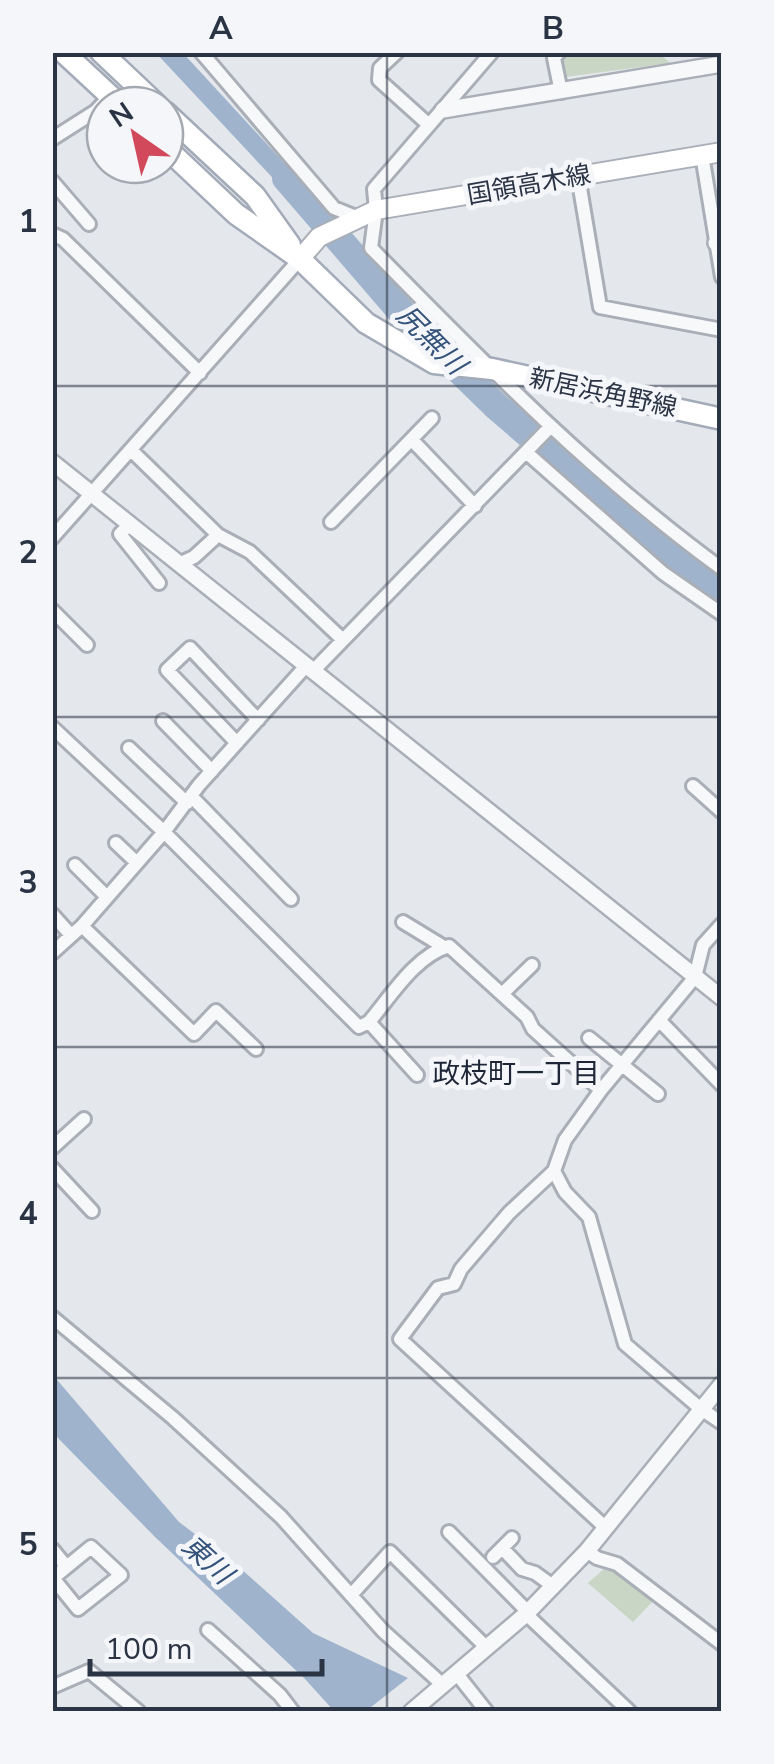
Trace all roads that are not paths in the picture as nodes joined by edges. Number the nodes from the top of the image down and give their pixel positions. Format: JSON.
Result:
{"nodes":[{"id":1,"x":62,"y":52,"type":"edge"},
{"id":2,"x":101,"y":52,"type":"edge"},
{"id":3,"x":201,"y":52,"type":"edge"},
{"id":4,"x":396,"y":52,"type":"edge"},
{"id":5,"x":492,"y":52,"type":"edge"},
{"id":6,"x":559,"y":52,"type":"edge"},
{"id":7,"x":722,"y":64,"type":"edge"},
{"id":8,"x":98,"y":85,"type":"edge"},
{"id":9,"x":136,"y":85,"type":"edge"},
{"id":10,"x":561,"y":92,"type":"junction"},
{"id":11,"x":443,"y":110,"type":"junction"},
{"id":12,"x":85,"y":118,"type":"edge"},
{"id":13,"x":429,"y":125,"type":"junction"},
{"id":14,"x":185,"y":131,"type":"edge"},
{"id":15,"x":52,"y":139,"type":"edge"},
{"id":16,"x":722,"y":152,"type":"edge"},
{"id":17,"x":702,"y":155,"type":"junction"},
{"id":18,"x":185,"y":166,"type":"edge"},
{"id":19,"x":578,"y":176,"type":"junction"},
{"id":20,"x":52,"y":181,"type":"edge"},
{"id":21,"x":376,"y":210,"type":"junction"},
{"id":22,"x":356,"y":217,"type":"junction"},
{"id":23,"x":89,"y":224,"type":"dead end"},
{"id":24,"x":52,"y":234,"type":"edge"},
{"id":25,"x":719,"y":242,"type":"edge"},
{"id":26,"x":300,"y":259,"type":"junction"},
{"id":27,"x":722,"y":277,"type":"edge"},
{"id":28,"x":722,"y":330,"type":"edge"},
{"id":29,"x":488,"y":369,"type":"junction"},
{"id":30,"x":200,"y":373,"type":"junction"},
{"id":31,"x":432,"y":418,"type":"dead end"},
{"id":32,"x":722,"y":419,"type":"edge"},
{"id":33,"x":547,"y":430,"type":"junction"},
{"id":34,"x":413,"y":441,"type":"junction"},
{"id":35,"x":131,"y":450,"type":"junction"},
{"id":36,"x":529,"y":452,"type":"junction"},
{"id":37,"x":52,"y":462,"type":"edge"},
{"id":38,"x":91,"y":494,"type":"junction"},
{"id":39,"x":475,"y":506,"type":"junction"},
{"id":40,"x":330,"y":522,"type":"dead end"},
{"id":41,"x":130,"y":524,"type":"junction"},
{"id":42,"x":218,"y":535,"type":"junction"},
{"id":43,"x":52,"y":538,"type":"edge"},
{"id":44,"x":179,"y":564,"type":"junction"},
{"id":45,"x":722,"y":569,"type":"edge"},
{"id":46,"x":159,"y":583,"type":"dead end"},
{"id":47,"x":52,"y":610,"type":"edge"},
{"id":48,"x":722,"y":614,"type":"edge"},
{"id":49,"x":343,"y":640,"type":"junction"},
{"id":50,"x":87,"y":644,"type":"dead end"},
{"id":51,"x":309,"y":669,"type":"junction"},
{"id":52,"x":258,"y":720,"type":"junction"},
{"id":53,"x":163,"y":721,"type":"dead end"},
{"id":54,"x":52,"y":727,"type":"edge"},
{"id":55,"x":236,"y":744,"type":"junction"},
{"id":56,"x":129,"y":748,"type":"dead end"},
{"id":57,"x":212,"y":771,"type":"junction"},
{"id":58,"x":693,"y":786,"type":"dead end"},
{"id":59,"x":189,"y":800,"type":"junction"},
{"id":60,"x":722,"y":812,"type":"edge"},
{"id":61,"x":164,"y":832,"type":"junction"},
{"id":62,"x":116,"y":843,"type":"dead end"},
{"id":63,"x":137,"y":863,"type":"junction"},
{"id":64,"x":74,"y":866,"type":"dead end"},
{"id":65,"x":106,"y":897,"type":"junction"},
{"id":66,"x":291,"y":900,"type":"dead end"},
{"id":67,"x":52,"y":914,"type":"edge"},
{"id":68,"x":403,"y":922,"type":"dead end"},
{"id":69,"x":722,"y":924,"type":"edge"},
{"id":70,"x":76,"y":930,"type":"junction"},
{"id":71,"x":444,"y":948,"type":"junction"},
{"id":72,"x":52,"y":952,"type":"edge"},
{"id":73,"x":532,"y":965,"type":"dead end"},
{"id":74,"x":695,"y":977,"type":"junction"},
{"id":75,"x":502,"y":993,"type":"junction"},
{"id":76,"x":722,"y":998,"type":"edge"},
{"id":77,"x":659,"y":1020,"type":"junction"},
{"id":78,"x":369,"y":1022,"type":"junction"},
{"id":79,"x":590,"y":1038,"type":"dead end"},
{"id":80,"x":256,"y":1049,"type":"dead end"},
{"id":81,"x":622,"y":1065,"type":"junction"},
{"id":82,"x":417,"y":1075,"type":"dead end"},
{"id":83,"x":722,"y":1085,"type":"edge"},
{"id":84,"x":601,"y":1090,"type":"junction"},
{"id":85,"x":658,"y":1094,"type":"dead end"},
{"id":86,"x":84,"y":1119,"type":"dead end"},
{"id":87,"x":52,"y":1148,"type":"edge"},
{"id":88,"x":52,"y":1168,"type":"edge"},
{"id":89,"x":554,"y":1171,"type":"junction"},
{"id":90,"x":92,"y":1210,"type":"dead end"},
{"id":91,"x":52,"y":1318,"type":"edge"},
{"id":92,"x":722,"y":1384,"type":"edge"},
{"id":93,"x":701,"y":1409,"type":"junction"},
{"id":94,"x":722,"y":1423,"type":"edge"},
{"id":95,"x":606,"y":1528,"type":"junction"},
{"id":96,"x":449,"y":1532,"type":"dead end"},
{"id":97,"x":502,"y":1548,"type":"dead end"},
{"id":98,"x":52,"y":1549,"type":"edge"},
{"id":99,"x":587,"y":1551,"type":"junction"},
{"id":100,"x":66,"y":1566,"type":"junction"},
{"id":101,"x":553,"y":1586,"type":"junction"},
{"id":102,"x":352,"y":1594,"type":"junction"},
{"id":103,"x":527,"y":1613,"type":"junction"},
{"id":104,"x":208,"y":1630,"type":"dead end"},
{"id":105,"x":722,"y":1644,"type":"edge"},
{"id":106,"x":487,"y":1648,"type":"junction"},
{"id":107,"x":457,"y":1674,"type":"junction"},
{"id":108,"x":52,"y":1687,"type":"edge"},
{"id":109,"x":438,"y":1689,"type":"junction"},
{"id":110,"x":139,"y":1712,"type":"edge"},
{"id":111,"x":293,"y":1712,"type":"edge"},
{"id":112,"x":412,"y":1712,"type":"edge"},
{"id":113,"x":487,"y":1712,"type":"edge"},
{"id":114,"x":630,"y":1712,"type":"edge"}],
"edges":[{"from":1,"to":8,"type":"main road"},
{"from":2,"to":9,"type":"main road"},
{"from":3,"to":22,"type":"street"},
{"from":4,"to":13,"type":"street"},
{"from":5,"to":11,"type":"street"},
{"from":6,"to":10,"type":"street"},
{"from":7,"to":10,"type":"street"},
{"from":10,"to":11,"type":"street"},
{"from":11,"to":13,"type":"street"},
{"from":12,"to":15,"type":"street"},
{"from":13,"to":21,"type":"street"},
{"from":14,"to":26,"type":"main road"},
{"from":16,"to":17,"type":"main road","name":"国領高木線"},
{"from":17,"to":19,"type":"main road","name":"国領高木線"},
{"from":17,"to":25,"type":"street"},
{"from":18,"to":26,"type":"main road"},
{"from":19,"to":21,"type":"main road","name":"国領高木線"},
{"from":19,"to":28,"type":"street"},
{"from":20,"to":23,"type":"street"},
{"from":21,"to":22,"type":"main road","name":"国領高木線"},
{"from":21,"to":29,"type":"street"},
{"from":22,"to":26,"type":"main road","name":"国領高木線"},
{"from":24,"to":30,"type":"street"},
{"from":25,"to":27,"type":"street"},
{"from":26,"to":29,"type":"main road","name":"新居浜角野線"},
{"from":26,"to":30,"type":"street"},
{"from":29,"to":32,"type":"main road","name":"新居浜角野線"},
{"from":29,"to":33,"type":"street"},
{"from":30,"to":35,"type":"street"},
{"from":31,"to":34,"type":"street"},
{"from":33,"to":36,"type":"street"},
{"from":33,"to":45,"type":"street"},
{"from":34,"to":39,"type":"street"},
{"from":34,"to":40,"type":"street"},
{"from":35,"to":38,"type":"street"},
{"from":35,"to":42,"type":"street"},
{"from":36,"to":39,"type":"street"},
{"from":36,"to":48,"type":"street"},
{"from":37,"to":38,"type":"street"},
{"from":38,"to":41,"type":"street"},
{"from":38,"to":43,"type":"street"},
{"from":39,"to":49,"type":"street"},
{"from":41,"to":44,"type":"street"},
{"from":41,"to":46,"type":"street"},
{"from":42,"to":44,"type":"street"},
{"from":42,"to":49,"type":"street"},
{"from":44,"to":51,"type":"street"},
{"from":47,"to":50,"type":"street"},
{"from":49,"to":51,"type":"street"},
{"from":51,"to":52,"type":"street"},
{"from":51,"to":74,"type":"street"},
{"from":52,"to":55,"type":"street"},
{"from":52,"to":55,"type":"street"},
{"from":53,"to":57,"type":"street"},
{"from":54,"to":61,"type":"street"},
{"from":55,"to":57,"type":"street"},
{"from":56,"to":59,"type":"street"},
{"from":57,"to":59,"type":"street"},
{"from":58,"to":60,"type":"street"},
{"from":59,"to":61,"type":"street"},
{"from":59,"to":66,"type":"street"},
{"from":61,"to":63,"type":"street"},
{"from":61,"to":78,"type":"street"},
{"from":62,"to":63,"type":"street"},
{"from":63,"to":65,"type":"street"},
{"from":64,"to":65,"type":"street"},
{"from":65,"to":70,"type":"street"},
{"from":67,"to":70,"type":"street"},
{"from":68,"to":71,"type":"street"},
{"from":69,"to":74,"type":"street"},
{"from":70,"to":72,"type":"street"},
{"from":70,"to":80,"type":"street"},
{"from":71,"to":75,"type":"street"},
{"from":71,"to":78,"type":"street"},
{"from":73,"to":75,"type":"street"},
{"from":74,"to":76,"type":"street"},
{"from":74,"to":77,"type":"street"},
{"from":75,"to":84,"type":"street"},
{"from":77,"to":81,"type":"street"},
{"from":77,"to":83,"type":"street"},
{"from":78,"to":82,"type":"street"},
{"from":79,"to":81,"type":"street"},
{"from":81,"to":84,"type":"street"},
{"from":81,"to":85,"type":"street"},
{"from":84,"to":89,"type":"street"},
{"from":86,"to":87,"type":"street"},
{"from":88,"to":90,"type":"street"},
{"from":89,"to":93,"type":"street"},
{"from":89,"to":95,"type":"street"},
{"from":91,"to":102,"type":"street"},
{"from":92,"to":93,"type":"street"},
{"from":93,"to":94,"type":"street"},
{"from":93,"to":95,"type":"street"},
{"from":95,"to":99,"type":"street"},
{"from":96,"to":103,"type":"street"},
{"from":97,"to":101,"type":"street"},
{"from":98,"to":100,"type":"street"},
{"from":99,"to":101,"type":"street"},
{"from":99,"to":105,"type":"street"},
{"from":100,"to":100,"type":"street"},
{"from":101,"to":103,"type":"street"},
{"from":102,"to":106,"type":"street"},
{"from":102,"to":109,"type":"street"},
{"from":103,"to":106,"type":"street"},
{"from":103,"to":114,"type":"street"},
{"from":104,"to":111,"type":"street"},
{"from":106,"to":107,"type":"street"},
{"from":107,"to":109,"type":"street"},
{"from":107,"to":113,"type":"street"},
{"from":108,"to":110,"type":"street"},
{"from":109,"to":112,"type":"street"}]}
